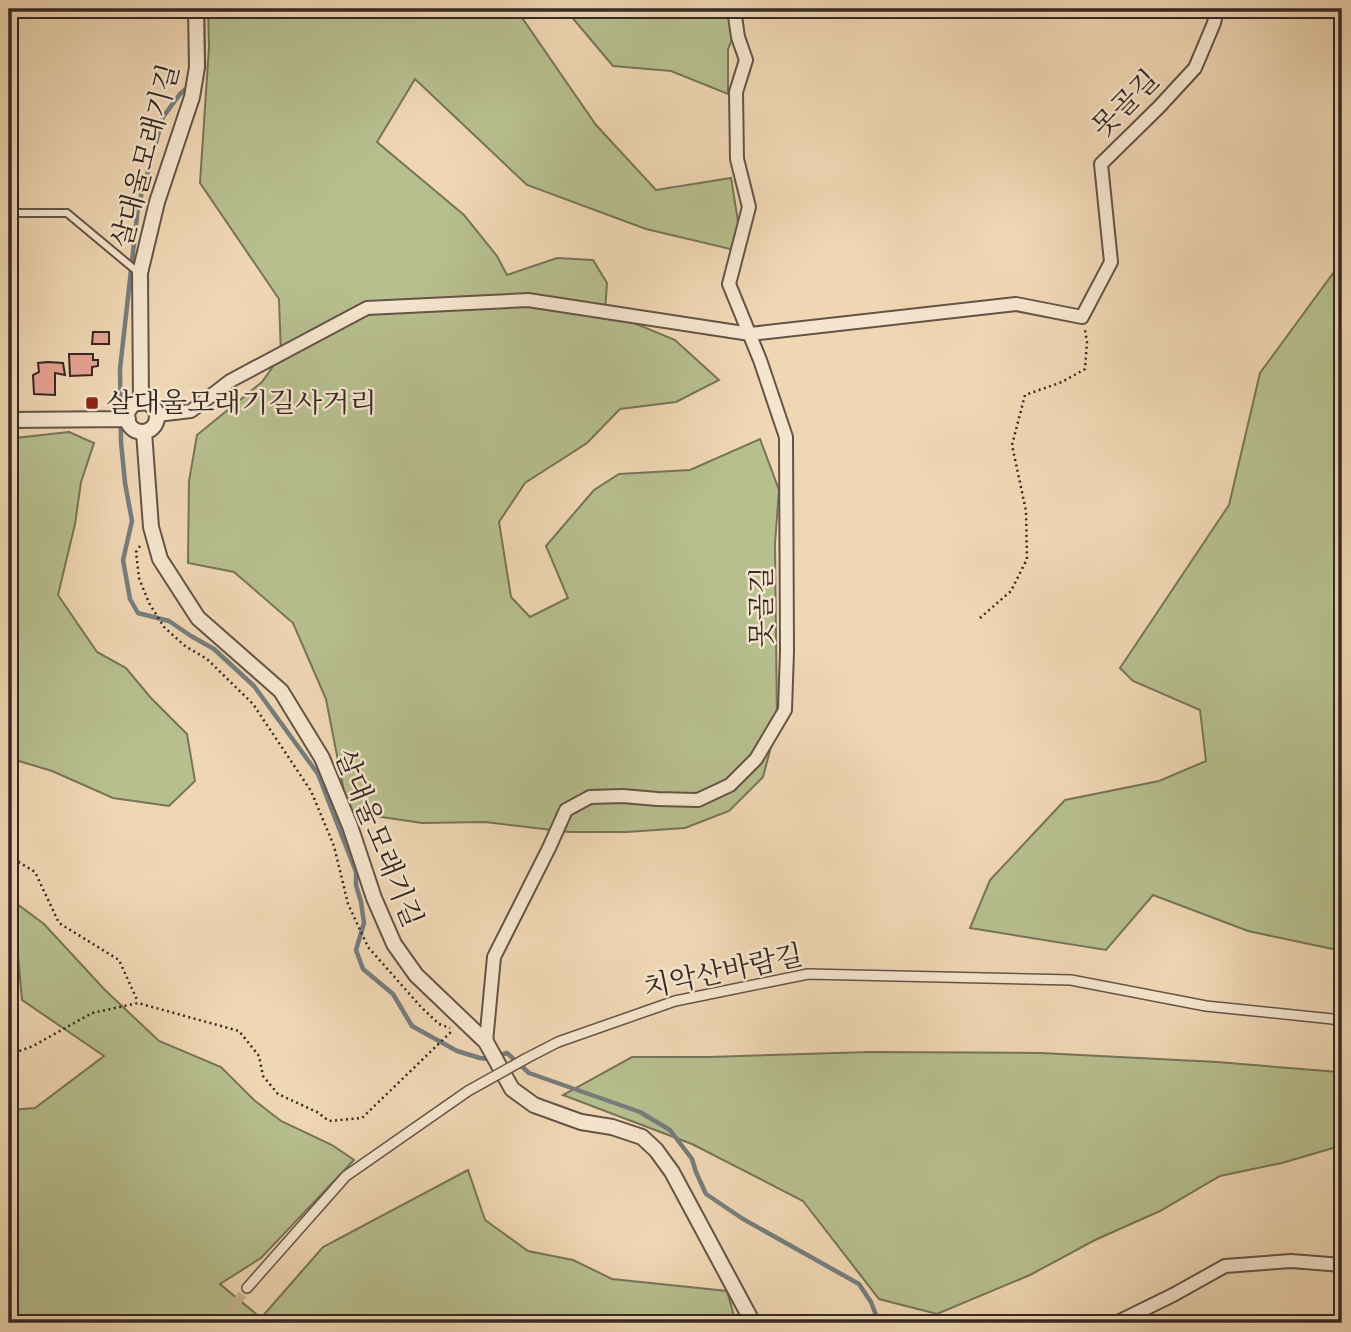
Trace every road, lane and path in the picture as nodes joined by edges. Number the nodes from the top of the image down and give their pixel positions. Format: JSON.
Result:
{"nodes":[{"id":1,"x":196,"y":9,"type":"edge"},
{"id":2,"x":734,"y":9,"type":"edge"},
{"id":3,"x":1217,"y":9,"type":"edge"},
{"id":4,"x":9,"y":214,"type":"edge"},
{"id":5,"x":137,"y":270,"type":"junction"},
{"id":6,"x":1082,"y":317,"type":"junction"},
{"id":7,"x":750,"y":334,"type":"junction"},
{"id":8,"x":141,"y":403,"type":"junction"},
{"id":9,"x":157,"y":415,"type":"junction"},
{"id":10,"x":126,"y":419,"type":"junction"},
{"id":11,"x":9,"y":420,"type":"edge"},
{"id":12,"x":144,"y":432,"type":"junction"},
{"id":13,"x":151,"y":527,"type":"junction"},
{"id":14,"x":980,"y":618,"type":"dead end"},
{"id":15,"x":9,"y":856,"type":"edge"},
{"id":16,"x":368,"y":947,"type":"dead end"},
{"id":17,"x":138,"y":1003,"type":"junction"},
{"id":18,"x":1342,"y":1020,"type":"edge"},
{"id":19,"x":453,"y":1030,"type":"dead end"},
{"id":20,"x":489,"y":1046,"type":"junction"},
{"id":21,"x":9,"y":1055,"type":"edge"},
{"id":22,"x":1342,"y":1265,"type":"edge"},
{"id":23,"x":247,"y":1288,"type":"tunnel mouth"},
{"id":24,"x":753,"y":1323,"type":"edge"},
{"id":25,"x":1116,"y":1323,"type":"edge"}],
"edges":[{"from":1,"to":5,"type":"street","name":"살대울모래기길"},
{"from":2,"to":7,"type":"street","name":"못골길"},
{"from":3,"to":6,"type":"street","name":"못골길"},
{"from":4,"to":5,"type":"lane","name":"살대울모래기길"},
{"from":5,"to":8,"type":"street","name":"살대울모래기길"},
{"from":6,"to":7,"type":"street"},
{"from":6,"to":14,"type":"path"},
{"from":7,"to":9,"type":"street"},
{"from":7,"to":20,"type":"street","name":"못골길"},
{"from":8,"to":9,"type":"street"},
{"from":8,"to":10,"type":"street"},
{"from":9,"to":12,"type":"street"},
{"from":10,"to":11,"type":"street"},
{"from":10,"to":12,"type":"street"},
{"from":12,"to":13,"type":"street","name":"살대울모래기길"},
{"from":13,"to":16,"type":"path","name":"살대울모래기길"},
{"from":13,"to":20,"type":"street","name":"살대울모래기길"},
{"from":15,"to":17,"type":"path"},
{"from":17,"to":19,"type":"path"},
{"from":17,"to":21,"type":"path"},
{"from":18,"to":23,"type":"street","name":"치악산바람길","bridge":true},
{"from":20,"to":24,"type":"street","name":"살대울모래기길"},
{"from":22,"to":25,"type":"street"}]}
